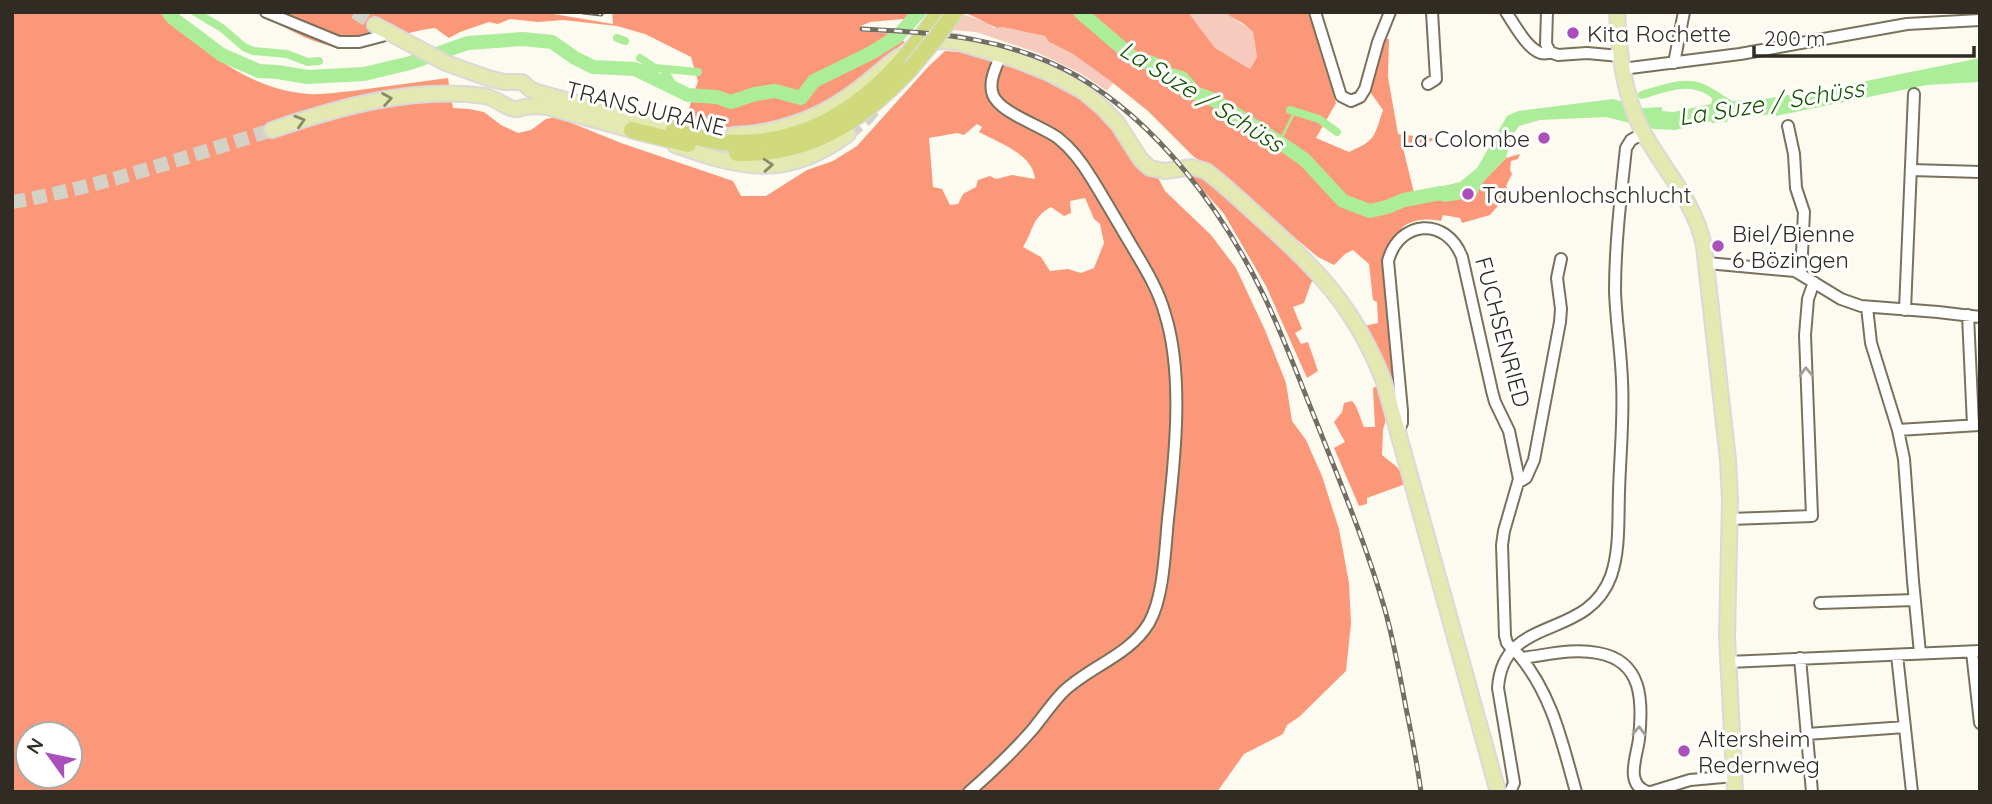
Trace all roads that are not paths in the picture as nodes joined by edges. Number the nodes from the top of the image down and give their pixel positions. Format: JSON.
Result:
{"nodes":[{"id":1,"x":266,"y":12,"type":"edge"},
{"id":2,"x":939,"y":12,"type":"edge"},
{"id":3,"x":955,"y":12,"type":"edge"},
{"id":4,"x":1314,"y":12,"type":"edge"},
{"id":5,"x":1390,"y":12,"type":"edge"},
{"id":6,"x":1432,"y":12,"type":"edge"},
{"id":7,"x":1506,"y":12,"type":"edge"},
{"id":8,"x":1547,"y":12,"type":"edge"},
{"id":9,"x":1617,"y":12,"type":"edge"},
{"id":10,"x":1684,"y":12,"type":"edge"},
{"id":11,"x":1980,"y":20,"type":"edge"},
{"id":12,"x":383,"y":32,"type":"joint"},
{"id":13,"x":1550,"y":52,"type":"junction"},
{"id":14,"x":1001,"y":55,"type":"junction"},
{"id":15,"x":1674,"y":62,"type":"junction"},
{"id":16,"x":1621,"y":63,"type":"junction"},
{"id":17,"x":513,"y":82,"type":"junction"},
{"id":18,"x":1428,"y":84,"type":"dead end"},
{"id":19,"x":530,"y":89,"type":"junction"},
{"id":20,"x":1914,"y":94,"type":"dead end"},
{"id":21,"x":508,"y":106,"type":"junction"},
{"id":22,"x":524,"y":107,"type":"junction"},
{"id":23,"x":1788,"y":126,"type":"dead end"},
{"id":24,"x":272,"y":130,"type":"tunnel mouth"},
{"id":25,"x":632,"y":130,"type":"junction"},
{"id":26,"x":674,"y":130,"type":"junction"},
{"id":27,"x":1643,"y":130,"type":"junction"},
{"id":28,"x":848,"y":134,"type":"tunnel mouth"},
{"id":29,"x":1911,"y":170,"type":"junction"},
{"id":30,"x":1980,"y":172,"type":"edge"},
{"id":31,"x":1561,"y":259,"type":"dead end"},
{"id":32,"x":1707,"y":263,"type":"junction"},
{"id":33,"x":1801,"y":274,"type":"junction"},
{"id":34,"x":1814,"y":282,"type":"junction"},
{"id":35,"x":1867,"y":307,"type":"junction"},
{"id":36,"x":1905,"y":310,"type":"junction"},
{"id":37,"x":1968,"y":315,"type":"junction"},
{"id":38,"x":1980,"y":317,"type":"edge"},
{"id":39,"x":1975,"y":370,"type":"edge"},
{"id":40,"x":1976,"y":425,"type":"edge"},
{"id":41,"x":1898,"y":430,"type":"junction"},
{"id":42,"x":1397,"y":431,"type":"junction"},
{"id":43,"x":1519,"y":482,"type":"junction"},
{"id":44,"x":1729,"y":519,"type":"junction"},
{"id":45,"x":1915,"y":600,"type":"junction"},
{"id":46,"x":1820,"y":603,"type":"dead end"},
{"id":47,"x":1513,"y":648,"type":"junction"},
{"id":48,"x":1976,"y":651,"type":"edge"},
{"id":49,"x":1920,"y":653,"type":"junction"},
{"id":50,"x":1897,"y":655,"type":"junction"},
{"id":51,"x":1800,"y":658,"type":"junction"},
{"id":52,"x":1522,"y":659,"type":"junction"},
{"id":53,"x":1728,"y":662,"type":"junction"},
{"id":54,"x":1980,"y":723,"type":"edge"},
{"id":55,"x":1905,"y":727,"type":"junction"},
{"id":56,"x":1807,"y":734,"type":"junction"},
{"id":57,"x":1734,"y":776,"type":"junction"},
{"id":58,"x":969,"y":792,"type":"edge"},
{"id":59,"x":1497,"y":792,"type":"edge"},
{"id":60,"x":1510,"y":792,"type":"edge"},
{"id":61,"x":1576,"y":792,"type":"edge"},
{"id":62,"x":1649,"y":792,"type":"edge"},
{"id":63,"x":1735,"y":792,"type":"edge"},
{"id":64,"x":1812,"y":792,"type":"edge"},
{"id":65,"x":1912,"y":792,"type":"edge"}],
"edges":[{"from":1,"to":12,"type":"street"},
{"from":2,"to":26,"type":"highway","name":"TRANSJURANE"},
{"from":3,"to":25,"type":"highway","name":"TRANSJURANE","bridge":true},
{"from":4,"to":5,"type":"street"},
{"from":6,"to":18,"type":"street"},
{"from":7,"to":13,"type":"street"},
{"from":8,"to":13,"type":"street"},
{"from":9,"to":16,"type":"main road"},
{"from":10,"to":15,"type":"street"},
{"from":11,"to":15,"type":"street"},
{"from":12,"to":17,"type":"main road"},
{"from":13,"to":16,"type":"street"},
{"from":14,"to":26,"type":"main road"},
{"from":14,"to":42,"type":"main road"},
{"from":14,"to":58,"type":"street"},
{"from":15,"to":16,"type":"street"},
{"from":16,"to":27,"type":"main road"},
{"from":17,"to":19,"type":"main road"},
{"from":17,"to":21,"type":"main road"},
{"from":19,"to":22,"type":"main road"},
{"from":19,"to":26,"type":"main road","name":"TRANSJURANE"},
{"from":20,"to":29,"type":"street"},
{"from":21,"to":22,"type":"main road"},
{"from":24,"to":21,"type":"main road","one_way":true},
{"from":22,"to":25,"type":"main road","name":"TRANSJURANE"},
{"from":23,"to":33,"type":"street"},
{"from":25,"to":28,"type":"main road","one_way":true},
{"from":27,"to":32,"type":"main road"},
{"from":27,"to":47,"type":"street"},
{"from":29,"to":30,"type":"street"},
{"from":29,"to":36,"type":"street"},
{"from":31,"to":43,"type":"street"},
{"from":32,"to":33,"type":"street"},
{"from":32,"to":44,"type":"main road"},
{"from":33,"to":34,"type":"street"},
{"from":34,"to":35,"type":"street"},
{"from":44,"to":34,"type":"street","one_way":true},
{"from":35,"to":36,"type":"street"},
{"from":35,"to":41,"type":"street"},
{"from":36,"to":37,"type":"street"},
{"from":37,"to":38,"type":"street"},
{"from":37,"to":39,"type":"street"},
{"from":39,"to":40,"type":"street"},
{"from":40,"to":41,"type":"street"},
{"from":41,"to":45,"type":"street"},
{"from":42,"to":43,"type":"street","name":"FUCHSENRIED"},
{"from":42,"to":59,"type":"main road"},
{"from":43,"to":47,"type":"street"},
{"from":44,"to":53,"type":"main road"},
{"from":45,"to":46,"type":"street"},
{"from":45,"to":49,"type":"street"},
{"from":47,"to":52,"type":"street"},
{"from":47,"to":60,"type":"street"},
{"from":48,"to":49,"type":"street"},
{"from":48,"to":54,"type":"street"},
{"from":49,"to":50,"type":"street"},
{"from":50,"to":51,"type":"street"},
{"from":50,"to":55,"type":"street"},
{"from":51,"to":53,"type":"street"},
{"from":51,"to":56,"type":"street"},
{"from":52,"to":61,"type":"street"},
{"from":62,"to":52,"type":"street","one_way":true},
{"from":53,"to":57,"type":"main road"},
{"from":55,"to":56,"type":"street"},
{"from":55,"to":65,"type":"street"},
{"from":56,"to":64,"type":"street"},
{"from":57,"to":62,"type":"street"},
{"from":57,"to":63,"type":"main road"}]}
